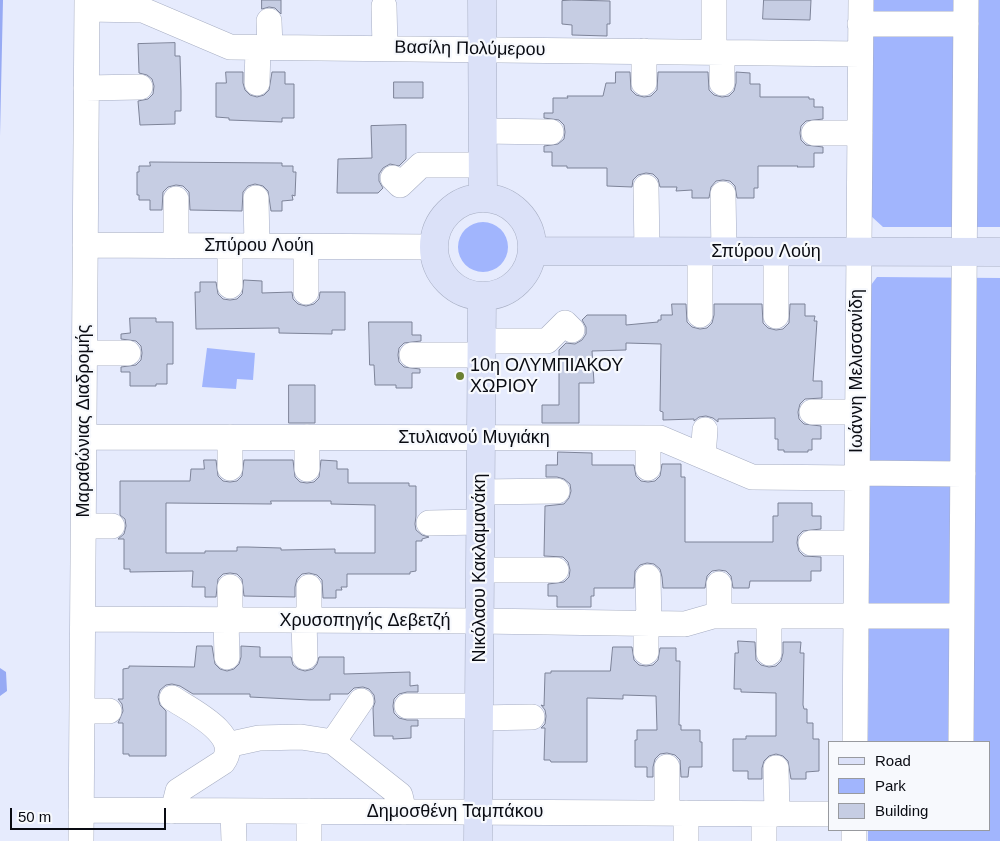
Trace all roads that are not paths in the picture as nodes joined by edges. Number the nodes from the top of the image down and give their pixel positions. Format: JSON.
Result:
{"nodes":[{"id":1,"x":482,"y":0,"type":"edge"},
{"id":2,"x":714,"y":0,"type":"edge"},
{"id":3,"x":861,"y":0,"type":"edge"},
{"id":4,"x":966,"y":0,"type":"edge"},
{"id":5,"x":87,"y":4,"type":"edge"},
{"id":6,"x":384,"y":6,"type":"dead end"},
{"id":7,"x":269,"y":21,"type":"dead end"},
{"id":8,"x":860,"y":24,"type":"junction"},
{"id":9,"x":966,"y":24,"type":"junction"},
{"id":10,"x":264,"y":48,"type":"junction"},
{"id":11,"x":385,"y":48,"type":"junction"},
{"id":12,"x":482,"y":49,"type":"junction"},
{"id":13,"x":644,"y":51,"type":"junction"},
{"id":14,"x":718,"y":52,"type":"junction"},
{"id":15,"x":860,"y":54,"type":"junction"},
{"id":16,"x":257,"y":83,"type":"dead end"},
{"id":17,"x":644,"y":83,"type":"dead end"},
{"id":18,"x":722,"y":84,"type":"dead end"},
{"id":19,"x":140,"y":87,"type":"dead end"},
{"id":20,"x":86,"y":88,"type":"junction"},
{"id":21,"x":482,"y":131,"type":"junction"},
{"id":22,"x":551,"y":132,"type":"dead end"},
{"id":23,"x":814,"y":133,"type":"dead end"},
{"id":24,"x":860,"y":133,"type":"junction"},
{"id":25,"x":482,"y":165,"type":"junction"},
{"id":26,"x":393,"y":178,"type":"dead end"},
{"id":27,"x":646,"y":187,"type":"dead end"},
{"id":28,"x":723,"y":194,"type":"dead end"},
{"id":29,"x":256,"y":198,"type":"dead end"},
{"id":30,"x":483,"y":198,"type":"junction"},
{"id":31,"x":176,"y":199,"type":"dead end"},
{"id":32,"x":85,"y":245,"type":"junction"},
{"id":33,"x":176,"y":246,"type":"junction"},
{"id":34,"x":230,"y":246,"type":"junction"},
{"id":35,"x":257,"y":246,"type":"junction"},
{"id":36,"x":306,"y":247,"type":"junction"},
{"id":37,"x":433,"y":247,"type":"junction"},
{"id":38,"x":532,"y":252,"type":"junction"},
{"id":39,"x":647,"y":252,"type":"junction"},
{"id":40,"x":712,"y":252,"type":"junction"},
{"id":41,"x":776,"y":252,"type":"junction"},
{"id":42,"x":858,"y":252,"type":"junction"},
{"id":43,"x":965,"y":252,"type":"junction"},
{"id":44,"x":1000,"y":252,"type":"edge"},
{"id":45,"x":230,"y":286,"type":"dead end"},
{"id":46,"x":306,"y":292,"type":"dead end"},
{"id":47,"x":482,"y":296,"type":"junction"},
{"id":48,"x":700,"y":315,"type":"dead end"},
{"id":49,"x":776,"y":316,"type":"dead end"},
{"id":50,"x":572,"y":330,"type":"dead end"},
{"id":51,"x":482,"y":348,"type":"junction"},
{"id":52,"x":84,"y":353,"type":"junction"},
{"id":53,"x":128,"y":353,"type":"dead end"},
{"id":54,"x":412,"y":355,"type":"dead end"},
{"id":55,"x":812,"y":412,"type":"dead end"},
{"id":56,"x":857,"y":412,"type":"junction"},
{"id":57,"x":705,"y":430,"type":"dead end"},
{"id":58,"x":84,"y":437,"type":"junction"},
{"id":59,"x":230,"y":437,"type":"junction"},
{"id":60,"x":307,"y":437,"type":"junction"},
{"id":61,"x":481,"y":438,"type":"junction"},
{"id":62,"x":648,"y":438,"type":"junction"},
{"id":63,"x":703,"y":456,"type":"junction"},
{"id":64,"x":230,"y":468,"type":"dead end"},
{"id":65,"x":648,"y":468,"type":"dead end"},
{"id":66,"x":307,"y":469,"type":"dead end"},
{"id":67,"x":963,"y":474,"type":"junction"},
{"id":68,"x":856,"y":475,"type":"junction"},
{"id":69,"x":557,"y":491,"type":"dead end"},
{"id":70,"x":480,"y":492,"type":"junction"},
{"id":71,"x":480,"y":522,"type":"junction"},
{"id":72,"x":429,"y":523,"type":"dead end"},
{"id":73,"x":84,"y":526,"type":"junction"},
{"id":74,"x":112,"y":526,"type":"dead end"},
{"id":75,"x":811,"y":543,"type":"dead end"},
{"id":76,"x":856,"y":543,"type":"junction"},
{"id":77,"x":480,"y":570,"type":"junction"},
{"id":78,"x":556,"y":570,"type":"dead end"},
{"id":79,"x":648,"y":576,"type":"dead end"},
{"id":80,"x":719,"y":584,"type":"dead end"},
{"id":81,"x":230,"y":587,"type":"dead end"},
{"id":82,"x":309,"y":587,"type":"dead end"},
{"id":83,"x":719,"y":615,"type":"junction"},
{"id":84,"x":769,"y":616,"type":"junction"},
{"id":85,"x":856,"y":616,"type":"junction"},
{"id":86,"x":962,"y":616,"type":"junction"},
{"id":87,"x":83,"y":619,"type":"junction"},
{"id":88,"x":228,"y":620,"type":"junction"},
{"id":89,"x":307,"y":620,"type":"junction"},
{"id":90,"x":479,"y":621,"type":"junction"},
{"id":91,"x":648,"y":624,"type":"junction"},
{"id":92,"x":646,"y":652,"type":"dead end"},
{"id":93,"x":769,"y":653,"type":"dead end"},
{"id":94,"x":227,"y":657,"type":"dead end"},
{"id":95,"x":305,"y":657,"type":"dead end"},
{"id":96,"x":172,"y":698,"type":"dead end"},
{"id":97,"x":361,"y":701,"type":"dead end"},
{"id":98,"x":407,"y":706,"type":"dead end"},
{"id":99,"x":82,"y":711,"type":"junction"},
{"id":100,"x":109,"y":711,"type":"dead end"},
{"id":101,"x":479,"y":712,"type":"junction"},
{"id":102,"x":532,"y":717,"type":"dead end"},
{"id":103,"x":855,"y":741,"type":"edge"},
{"id":104,"x":961,"y":741,"type":"edge"},
{"id":105,"x":333,"y":742,"type":"junction"},
{"id":106,"x":227,"y":745,"type":"junction"},
{"id":107,"x":667,"y":767,"type":"dead end"},
{"id":108,"x":776,"y":768,"type":"dead end"},
{"id":109,"x":81,"y":810,"type":"junction"},
{"id":110,"x":173,"y":811,"type":"junction"},
{"id":111,"x":233,"y":811,"type":"junction"},
{"id":112,"x":309,"y":811,"type":"junction"},
{"id":113,"x":404,"y":812,"type":"junction"},
{"id":114,"x":478,"y":812,"type":"junction"},
{"id":115,"x":677,"y":813,"type":"junction"},
{"id":116,"x":770,"y":814,"type":"junction"},
{"id":117,"x":828,"y":814,"type":"edge"},
{"id":118,"x":81,"y":841,"type":"edge"},
{"id":119,"x":234,"y":841,"type":"edge"},
{"id":120,"x":309,"y":841,"type":"edge"},
{"id":121,"x":478,"y":841,"type":"edge"},
{"id":122,"x":686,"y":841,"type":"edge"},
{"id":123,"x":764,"y":841,"type":"edge"}],
"edges":[{"from":1,"to":12,"type":"street"},
{"from":2,"to":14,"type":"street"},
{"from":3,"to":8,"type":"street","name":"Ιωάννη Μελισσανίδη"},
{"from":4,"to":9,"type":"street"},
{"from":5,"to":10,"type":"street","name":"Βασίλη Πολύμερου"},
{"from":5,"to":20,"type":"street","name":"Μαραθώνιας Διαδρομής"},
{"from":6,"to":11,"type":"street"},
{"from":7,"to":10,"type":"street"},
{"from":8,"to":9,"type":"street"},
{"from":8,"to":15,"type":"street","name":"Ιωάννη Μελισσανίδη"},
{"from":9,"to":43,"type":"street"},
{"from":10,"to":11,"type":"street","name":"Βασίλη Πολύμερου"},
{"from":10,"to":16,"type":"street"},
{"from":11,"to":12,"type":"street","name":"Βασίλη Πολύμερου"},
{"from":12,"to":13,"type":"street","name":"Βασίλη Πολύμερου"},
{"from":12,"to":21,"type":"street"},
{"from":13,"to":14,"type":"street","name":"Βασίλη Πολύμερου"},
{"from":13,"to":17,"type":"street"},
{"from":14,"to":15,"type":"street","name":"Βασίλη Πολύμερου"},
{"from":14,"to":18,"type":"street"},
{"from":15,"to":24,"type":"street","name":"Ιωάννη Μελισσανίδη"},
{"from":19,"to":20,"type":"street"},
{"from":20,"to":32,"type":"street","name":"Μαραθώνιας Διαδρομής"},
{"from":21,"to":22,"type":"street"},
{"from":21,"to":25,"type":"street"},
{"from":23,"to":24,"type":"street"},
{"from":24,"to":42,"type":"street","name":"Ιωάννη Μελισσανίδη"},
{"from":25,"to":26,"type":"street"},
{"from":25,"to":30,"type":"street"},
{"from":27,"to":39,"type":"street"},
{"from":28,"to":40,"type":"street"},
{"from":29,"to":35,"type":"street"},
{"from":30,"to":37,"type":"street"},
{"from":30,"to":38,"type":"street"},
{"from":31,"to":33,"type":"street"},
{"from":32,"to":33,"type":"street","name":"Σπύρου Λούη"},
{"from":32,"to":52,"type":"street","name":"Μαραθώνιας Διαδρομής"},
{"from":33,"to":34,"type":"street","name":"Σπύρου Λούη"},
{"from":34,"to":35,"type":"street","name":"Σπύρου Λούη"},
{"from":34,"to":45,"type":"street"},
{"from":35,"to":36,"type":"street","name":"Σπύρου Λούη"},
{"from":36,"to":37,"type":"street","name":"Σπύρου Λούη"},
{"from":36,"to":46,"type":"street"},
{"from":37,"to":47,"type":"street"},
{"from":38,"to":39,"type":"street","name":"Σπύρου Λούη"},
{"from":38,"to":47,"type":"street"},
{"from":39,"to":40,"type":"street","name":"Σπύρου Λούη"},
{"from":40,"to":41,"type":"street","name":"Σπύρου Λούη"},
{"from":40,"to":48,"type":"street"},
{"from":41,"to":42,"type":"street","name":"Σπύρου Λούη"},
{"from":41,"to":49,"type":"street"},
{"from":42,"to":43,"type":"street","name":"Σπύρου Λούη"},
{"from":42,"to":56,"type":"street","name":"Ιωάννη Μελισσανίδη"},
{"from":43,"to":44,"type":"street","name":"Σπύρου Λούη"},
{"from":43,"to":67,"type":"street"},
{"from":47,"to":51,"type":"street","name":"Νικόλαου Κακλαμανάκη"},
{"from":50,"to":51,"type":"street"},
{"from":51,"to":54,"type":"street"},
{"from":51,"to":61,"type":"street","name":"Νικόλαου Κακλαμανάκη"},
{"from":52,"to":53,"type":"street"},
{"from":52,"to":58,"type":"street","name":"Μαραθώνιας Διαδρομής"},
{"from":55,"to":56,"type":"street"},
{"from":56,"to":68,"type":"street","name":"Ιωάννη Μελισσανίδη"},
{"from":57,"to":63,"type":"street"},
{"from":58,"to":59,"type":"street","name":"Στυλιανού Μυγιάκη"},
{"from":58,"to":73,"type":"street","name":"Μαραθώνιας Διαδρομής"},
{"from":59,"to":60,"type":"street","name":"Στυλιανού Μυγιάκη"},
{"from":59,"to":64,"type":"street"},
{"from":60,"to":61,"type":"street","name":"Στυλιανού Μυγιάκη"},
{"from":60,"to":66,"type":"street"},
{"from":61,"to":62,"type":"street","name":"Στυλιανού Μυγιάκη"},
{"from":61,"to":70,"type":"street","name":"Νικόλαου Κακλαμανάκη"},
{"from":62,"to":63,"type":"street","name":"Στυλιανού Μυγιάκη"},
{"from":62,"to":65,"type":"street"},
{"from":63,"to":68,"type":"street","name":"Στυλιανού Μυγιάκη"},
{"from":67,"to":68,"type":"street","name":"Στυλιανού Μυγιάκη"},
{"from":67,"to":86,"type":"street"},
{"from":68,"to":76,"type":"street","name":"Ιωάννη Μελισσανίδη"},
{"from":69,"to":70,"type":"street"},
{"from":70,"to":71,"type":"street","name":"Νικόλαου Κακλαμανάκη"},
{"from":71,"to":72,"type":"street"},
{"from":71,"to":77,"type":"street","name":"Νικόλαου Κακλαμανάκη"},
{"from":73,"to":74,"type":"street"},
{"from":73,"to":87,"type":"street","name":"Μαραθώνιας Διαδρομής"},
{"from":75,"to":76,"type":"street"},
{"from":76,"to":85,"type":"street","name":"Ιωάννη Μελισσανίδη"},
{"from":77,"to":78,"type":"street"},
{"from":77,"to":90,"type":"street","name":"Νικόλαου Κακλαμανάκη"},
{"from":79,"to":91,"type":"street"},
{"from":80,"to":83,"type":"street"},
{"from":81,"to":88,"type":"street"},
{"from":82,"to":89,"type":"street"},
{"from":83,"to":84,"type":"street","name":"Χρυσοπηγής Δεβετζή"},
{"from":83,"to":91,"type":"street","name":"Χρυσοπηγής Δεβετζή"},
{"from":84,"to":85,"type":"street","name":"Χρυσοπηγής Δεβετζή"},
{"from":84,"to":93,"type":"street"},
{"from":85,"to":86,"type":"street","name":"Χρυσοπηγής Δεβετζή"},
{"from":85,"to":103,"type":"street","name":"Ιωάννη Μελισσανίδη"},
{"from":86,"to":104,"type":"street"},
{"from":87,"to":88,"type":"street","name":"Χρυσοπηγής Δεβετζή"},
{"from":87,"to":99,"type":"street","name":"Μαραθώνιας Διαδρομής"},
{"from":88,"to":89,"type":"street","name":"Χρυσοπηγής Δεβετζή"},
{"from":88,"to":94,"type":"street"},
{"from":89,"to":90,"type":"street","name":"Χρυσοπηγής Δεβετζή"},
{"from":89,"to":95,"type":"street"},
{"from":90,"to":91,"type":"street","name":"Χρυσοπηγής Δεβετζή"},
{"from":90,"to":101,"type":"street","name":"Νικόλαου Κακλαμανάκη"},
{"from":91,"to":92,"type":"street"},
{"from":96,"to":106,"type":"street"},
{"from":97,"to":105,"type":"street"},
{"from":98,"to":101,"type":"street"},
{"from":99,"to":100,"type":"street"},
{"from":99,"to":109,"type":"street","name":"Μαραθώνιας Διαδρομής"},
{"from":101,"to":102,"type":"street"},
{"from":101,"to":114,"type":"street","name":"Νικόλαου Κακλαμανάκη"},
{"from":105,"to":106,"type":"street"},
{"from":105,"to":113,"type":"street"},
{"from":106,"to":110,"type":"street"},
{"from":107,"to":115,"type":"street"},
{"from":108,"to":116,"type":"street"},
{"from":109,"to":110,"type":"street","name":"Δημοσθένη Ταμπάκου"},
{"from":109,"to":118,"type":"street","name":"Μαραθώνιας Διαδρομής"},
{"from":110,"to":111,"type":"street","name":"Δημοσθένη Ταμπάκου"},
{"from":111,"to":112,"type":"street","name":"Δημοσθένη Ταμπάκου"},
{"from":111,"to":119,"type":"street"},
{"from":112,"to":113,"type":"street","name":"Δημοσθένη Ταμπάκου"},
{"from":112,"to":120,"type":"street"},
{"from":113,"to":114,"type":"street","name":"Δημοσθένη Ταμπάκου"},
{"from":114,"to":115,"type":"street","name":"Δημοσθένη Ταμπάκου"},
{"from":114,"to":121,"type":"street","name":"Νικόλαου Κακλαμανάκη"},
{"from":115,"to":116,"type":"street","name":"Δημοσθένη Ταμπάκου"},
{"from":115,"to":122,"type":"street"},
{"from":116,"to":117,"type":"street","name":"Δημοσθένη Ταμπάκου"},
{"from":116,"to":123,"type":"street"}]}
